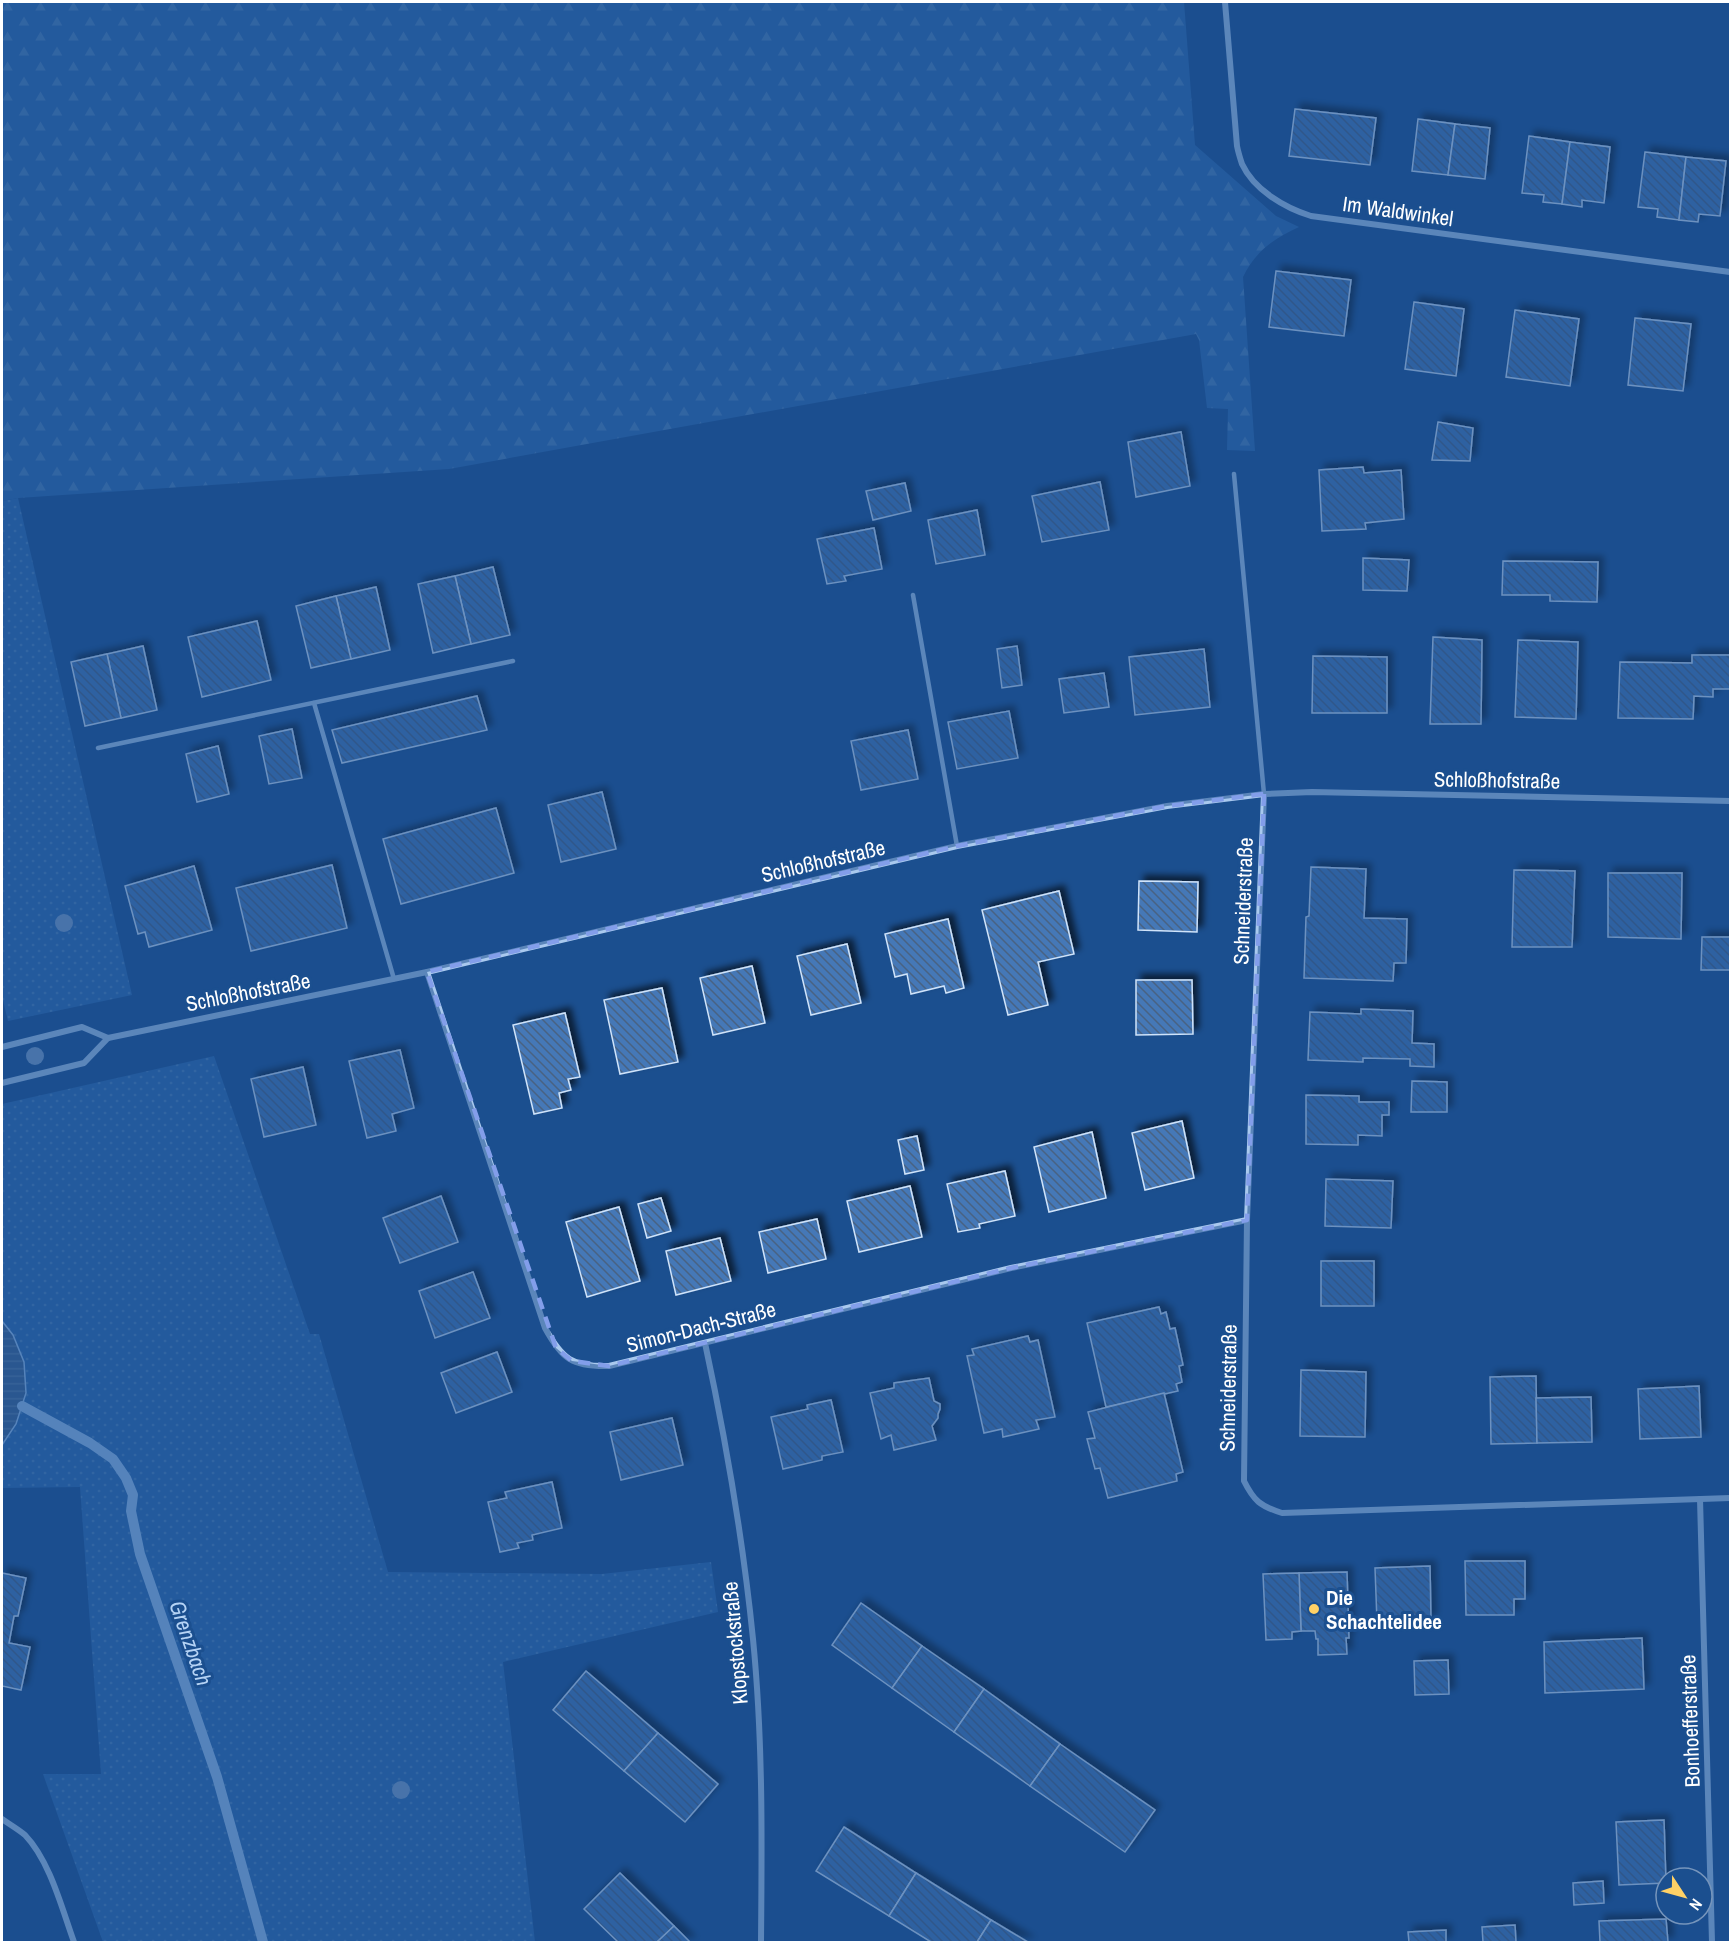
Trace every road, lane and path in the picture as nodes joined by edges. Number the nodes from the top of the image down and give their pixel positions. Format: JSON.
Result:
{"nodes":[{"id":1,"x":1225,"y":2,"type":"edge"},
{"id":2,"x":1731,"y":272,"type":"edge"},
{"id":3,"x":1234,"y":474,"type":"dead end"},
{"id":4,"x":913,"y":596,"type":"dead end"},
{"id":5,"x":513,"y":661,"type":"dead end"},
{"id":6,"x":314,"y":703,"type":"junction"},
{"id":7,"x":98,"y":748,"type":"dead end"},
{"id":8,"x":1264,"y":794,"type":"junction"},
{"id":9,"x":1731,"y":801,"type":"edge"},
{"id":10,"x":957,"y":846,"type":"junction"},
{"id":11,"x":427,"y":972,"type":"junction"},
{"id":12,"x":394,"y":979,"type":"junction"},
{"id":13,"x":108,"y":1038,"type":"junction"},
{"id":14,"x":2,"y":1047,"type":"edge"},
{"id":15,"x":2,"y":1083,"type":"edge"},
{"id":16,"x":1247,"y":1220,"type":"junction"},
{"id":17,"x":705,"y":1343,"type":"junction"},
{"id":18,"x":1731,"y":1498,"type":"edge"},
{"id":19,"x":1700,"y":1499,"type":"junction"},
{"id":20,"x":2,"y":1819,"type":"edge"},
{"id":21,"x":74,"y":1942,"type":"edge"},
{"id":22,"x":761,"y":1942,"type":"edge"},
{"id":23,"x":1712,"y":1942,"type":"edge"}],
"edges":[{"from":1,"to":2,"type":"street","name":"Im Waldwinkel"},
{"from":3,"to":8,"type":"lane"},
{"from":4,"to":10,"type":"lane"},
{"from":5,"to":6,"type":"lane"},
{"from":6,"to":7,"type":"lane"},
{"from":6,"to":12,"type":"lane"},
{"from":8,"to":9,"type":"street","name":"Schloßhofstraße"},
{"from":8,"to":10,"type":"street","name":"Schloßhofstraße"},
{"from":8,"to":16,"type":"street","name":"Schneiderstraße"},
{"from":10,"to":11,"type":"street","name":"Schloßhofstraße"},
{"from":11,"to":12,"type":"street","name":"Schloßhofstraße"},
{"from":11,"to":17,"type":"street","name":"Simon-Dach-Straße"},
{"from":12,"to":13,"type":"street","name":"Schloßhofstraße"},
{"from":13,"to":14,"type":"street"},
{"from":13,"to":15,"type":"street"},
{"from":16,"to":17,"type":"street","name":"Simon-Dach-Straße"},
{"from":16,"to":19,"type":"street","name":"Schneiderstraße"},
{"from":17,"to":22,"type":"street","name":"Klopstockstraße"},
{"from":18,"to":19,"type":"street","name":"Schneiderstraße"},
{"from":19,"to":23,"type":"street","name":"Bonhoefferstraße"},
{"from":20,"to":21,"type":"street"}]}
